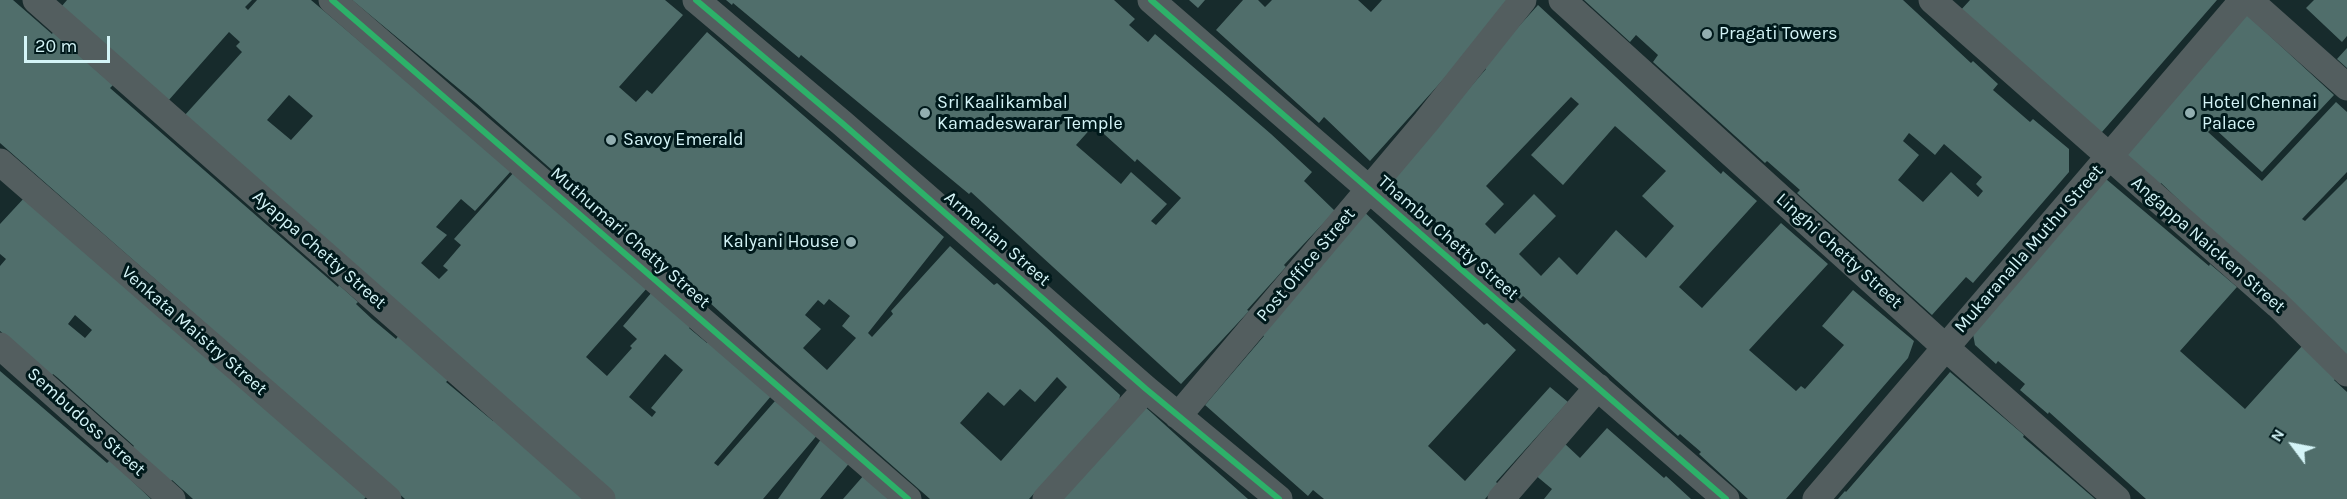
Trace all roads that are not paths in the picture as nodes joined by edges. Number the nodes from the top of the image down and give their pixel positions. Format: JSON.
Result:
{"nodes":[{"id":1,"x":36,"y":0,"type":"edge"},
{"id":2,"x":332,"y":0,"type":"edge"},
{"id":3,"x":696,"y":0,"type":"edge"},
{"id":4,"x":1151,"y":0,"type":"edge"},
{"id":5,"x":1523,"y":0,"type":"edge"},
{"id":6,"x":1562,"y":0,"type":"edge"},
{"id":7,"x":1932,"y":0,"type":"edge"},
{"id":8,"x":2243,"y":0,"type":"edge"},
{"id":9,"x":2249,"y":0,"type":"edge"},
{"id":10,"x":2347,"y":87,"type":"edge"},
{"id":11,"x":2108,"y":157,"type":"junction"},
{"id":12,"x":0,"y":162,"type":"edge"},
{"id":13,"x":1369,"y":189,"type":"junction"},
{"id":14,"x":0,"y":346,"type":"edge"},
{"id":15,"x":1945,"y":347,"type":"junction"},
{"id":16,"x":2347,"y":373,"type":"edge"},
{"id":17,"x":1598,"y":387,"type":"junction"},
{"id":18,"x":1146,"y":389,"type":"junction"},
{"id":19,"x":1178,"y":416,"type":"junction"},
{"id":20,"x":172,"y":499,"type":"edge"},
{"id":21,"x":388,"y":499,"type":"edge"},
{"id":22,"x":602,"y":499,"type":"edge"},
{"id":23,"x":908,"y":499,"type":"edge"},
{"id":24,"x":1046,"y":499,"type":"edge"},
{"id":25,"x":1279,"y":499,"type":"edge"},
{"id":26,"x":1501,"y":499,"type":"edge"},
{"id":27,"x":1726,"y":499,"type":"edge"},
{"id":28,"x":1816,"y":499,"type":"edge"},
{"id":29,"x":2117,"y":499,"type":"edge"}],
"edges":[{"from":1,"to":22,"type":"street","name":"Ayappa Chetty Street"},
{"from":2,"to":23,"type":"street","name":"Muthumari Chetty Street"},
{"from":3,"to":18,"type":"street","name":"Armenian Street"},
{"from":4,"to":13,"type":"street","name":"Thambu Chetty Street"},
{"from":5,"to":13,"type":"street","name":"Post Office Street"},
{"from":6,"to":15,"type":"street","name":"Linghi Chetty Street"},
{"from":7,"to":11,"type":"street","name":"Angappa Naicken Street"},
{"from":8,"to":11,"type":"street","name":"Mukaranalla Muthu Street"},
{"from":9,"to":10,"type":"street"},
{"from":11,"to":15,"type":"street","name":"Mukaranalla Muthu Street"},
{"from":11,"to":16,"type":"street","name":"Angappa Naicken Street"},
{"from":12,"to":21,"type":"street","name":"Venkata Maistry Street"},
{"from":13,"to":17,"type":"street","name":"Thambu Chetty Street"},
{"from":13,"to":19,"type":"street","name":"Post Office Street"},
{"from":14,"to":20,"type":"street","name":"Sembudoss Street"},
{"from":15,"to":28,"type":"street","name":"Mukaranalla Muthu Street"},
{"from":15,"to":29,"type":"street","name":"Linghi Chetty Street"},
{"from":17,"to":26,"type":"street"},
{"from":17,"to":27,"type":"street","name":"Thambu Chetty Street"},
{"from":18,"to":19,"type":"street","name":"Armenian Street"},
{"from":18,"to":24,"type":"street"},
{"from":19,"to":25,"type":"street","name":"Armenian Street"}]}
